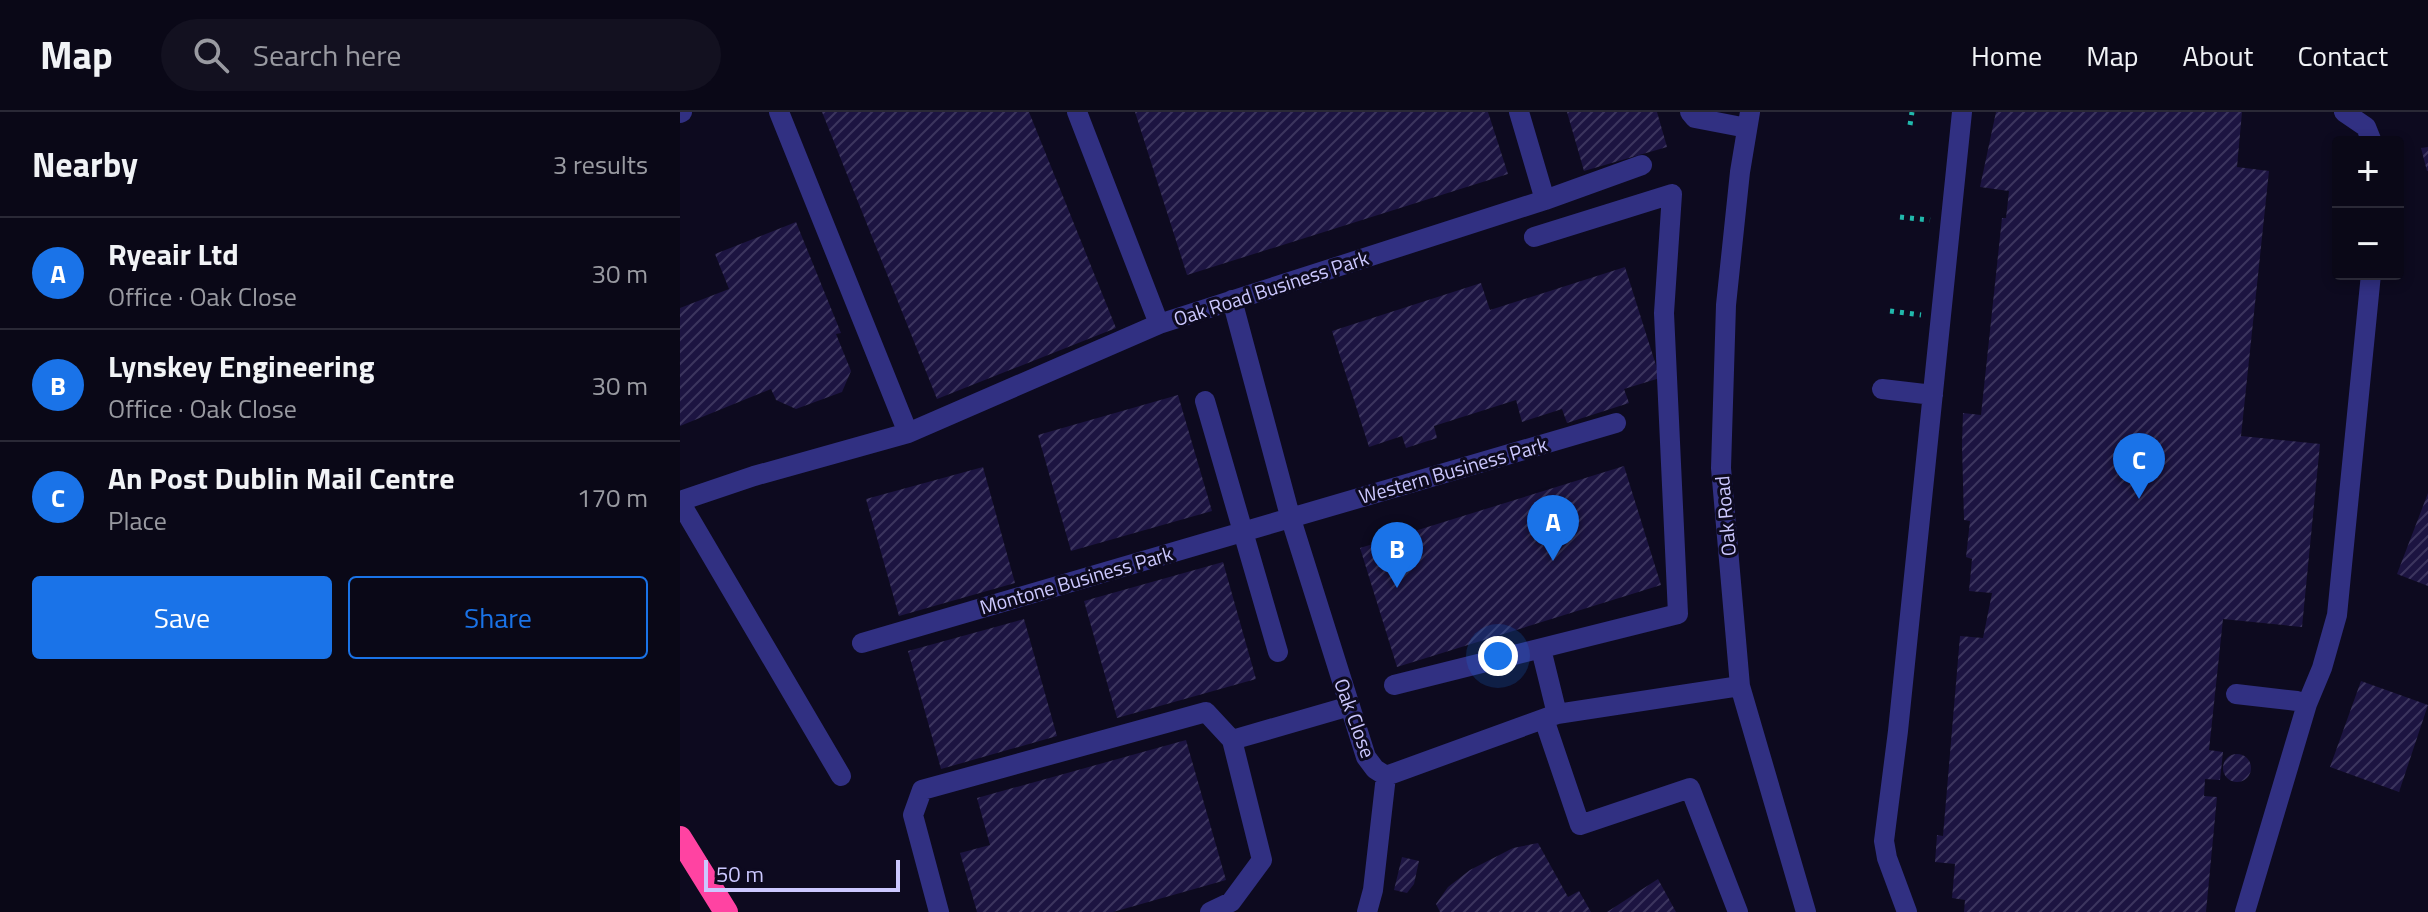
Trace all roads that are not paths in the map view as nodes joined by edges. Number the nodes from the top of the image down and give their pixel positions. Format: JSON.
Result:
{"nodes":[{"id":1,"x":779,"y":112,"type":"edge"},
{"id":2,"x":1077,"y":112,"type":"edge"},
{"id":3,"x":1519,"y":112,"type":"edge"},
{"id":4,"x":1690,"y":112,"type":"edge"},
{"id":5,"x":1962,"y":112,"type":"edge"},
{"id":6,"x":2344,"y":112,"type":"edge"},
{"id":7,"x":1748,"y":120,"type":"edge"},
{"id":8,"x":2370,"y":136,"type":"edge"},
{"id":9,"x":1642,"y":165,"type":"dead end"},
{"id":10,"x":1545,"y":200,"type":"junction"},
{"id":11,"x":1534,"y":237,"type":"dead end"},
{"id":12,"x":2370,"y":280,"type":"edge"},
{"id":13,"x":1232,"y":300,"type":"junction"},
{"id":14,"x":1159,"y":324,"type":"junction"},
{"id":15,"x":1882,"y":389,"type":"dead end"},
{"id":16,"x":1933,"y":395,"type":"junction"},
{"id":17,"x":1205,"y":401,"type":"dead end"},
{"id":18,"x":1616,"y":423,"type":"dead end"},
{"id":19,"x":908,"y":433,"type":"junction"},
{"id":20,"x":680,"y":502,"type":"edge"},
{"id":21,"x":1290,"y":516,"type":"junction"},
{"id":22,"x":1242,"y":530,"type":"junction"},
{"id":23,"x":862,"y":643,"type":"dead end"},
{"id":24,"x":1541,"y":649,"type":"junction"},
{"id":25,"x":1278,"y":652,"type":"dead end"},
{"id":26,"x":1394,"y":685,"type":"dead end"},
{"id":27,"x":1740,"y":686,"type":"junction"},
{"id":28,"x":2236,"y":694,"type":"dead end"},
{"id":29,"x":2307,"y":704,"type":"junction"},
{"id":30,"x":1350,"y":706,"type":"junction"},
{"id":31,"x":1550,"y":717,"type":"junction"},
{"id":32,"x":1232,"y":740,"type":"junction"},
{"id":33,"x":841,"y":776,"type":"dead end"},
{"id":34,"x":1386,"y":776,"type":"junction"},
{"id":35,"x":680,"y":838,"type":"edge"},
{"id":36,"x":726,"y":912,"type":"edge"},
{"id":37,"x":939,"y":912,"type":"edge"},
{"id":38,"x":1210,"y":912,"type":"edge"},
{"id":39,"x":1367,"y":912,"type":"edge"},
{"id":40,"x":1738,"y":912,"type":"edge"},
{"id":41,"x":1806,"y":912,"type":"edge"},
{"id":42,"x":1907,"y":912,"type":"edge"},
{"id":43,"x":2245,"y":912,"type":"edge"}],
"edges":[{"from":1,"to":19,"type":"street"},
{"from":2,"to":14,"type":"street"},
{"from":3,"to":10,"type":"street"},
{"from":4,"to":7,"type":"street"},
{"from":5,"to":16,"type":"street"},
{"from":6,"to":8,"type":"street"},
{"from":7,"to":27,"type":"street","name":"Oak Road"},
{"from":9,"to":10,"type":"street","name":"Oak Road Business Park"},
{"from":10,"to":13,"type":"street","name":"Oak Road Business Park"},
{"from":11,"to":24,"type":"street"},
{"from":12,"to":29,"type":"street"},
{"from":13,"to":14,"type":"street","name":"Oak Road Business Park"},
{"from":13,"to":21,"type":"street","name":"Oak Close"},
{"from":14,"to":19,"type":"street","name":"Oak Road Business Park"},
{"from":15,"to":16,"type":"street"},
{"from":16,"to":42,"type":"street"},
{"from":17,"to":22,"type":"street"},
{"from":18,"to":21,"type":"street","name":"Western Business Park"},
{"from":19,"to":20,"type":"street","name":"Oak Road Business Park"},
{"from":20,"to":33,"type":"street"},
{"from":21,"to":22,"type":"street","name":"Montone Business Park"},
{"from":21,"to":30,"type":"street","name":"Oak Close"},
{"from":22,"to":23,"type":"street","name":"Montone Business Park"},
{"from":22,"to":25,"type":"street"},
{"from":24,"to":26,"type":"street"},
{"from":24,"to":31,"type":"street"},
{"from":27,"to":31,"type":"street","name":"Oak Close"},
{"from":27,"to":41,"type":"street","name":"Oak Road"},
{"from":28,"to":29,"type":"street"},
{"from":29,"to":43,"type":"street"},
{"from":30,"to":32,"type":"street"},
{"from":30,"to":34,"type":"street","name":"Oak Close"},
{"from":31,"to":34,"type":"street","name":"Oak Close"},
{"from":31,"to":40,"type":"street"},
{"from":32,"to":37,"type":"street"},
{"from":32,"to":38,"type":"street"},
{"from":34,"to":39,"type":"street"},
{"from":35,"to":36,"type":"highway"}]}
